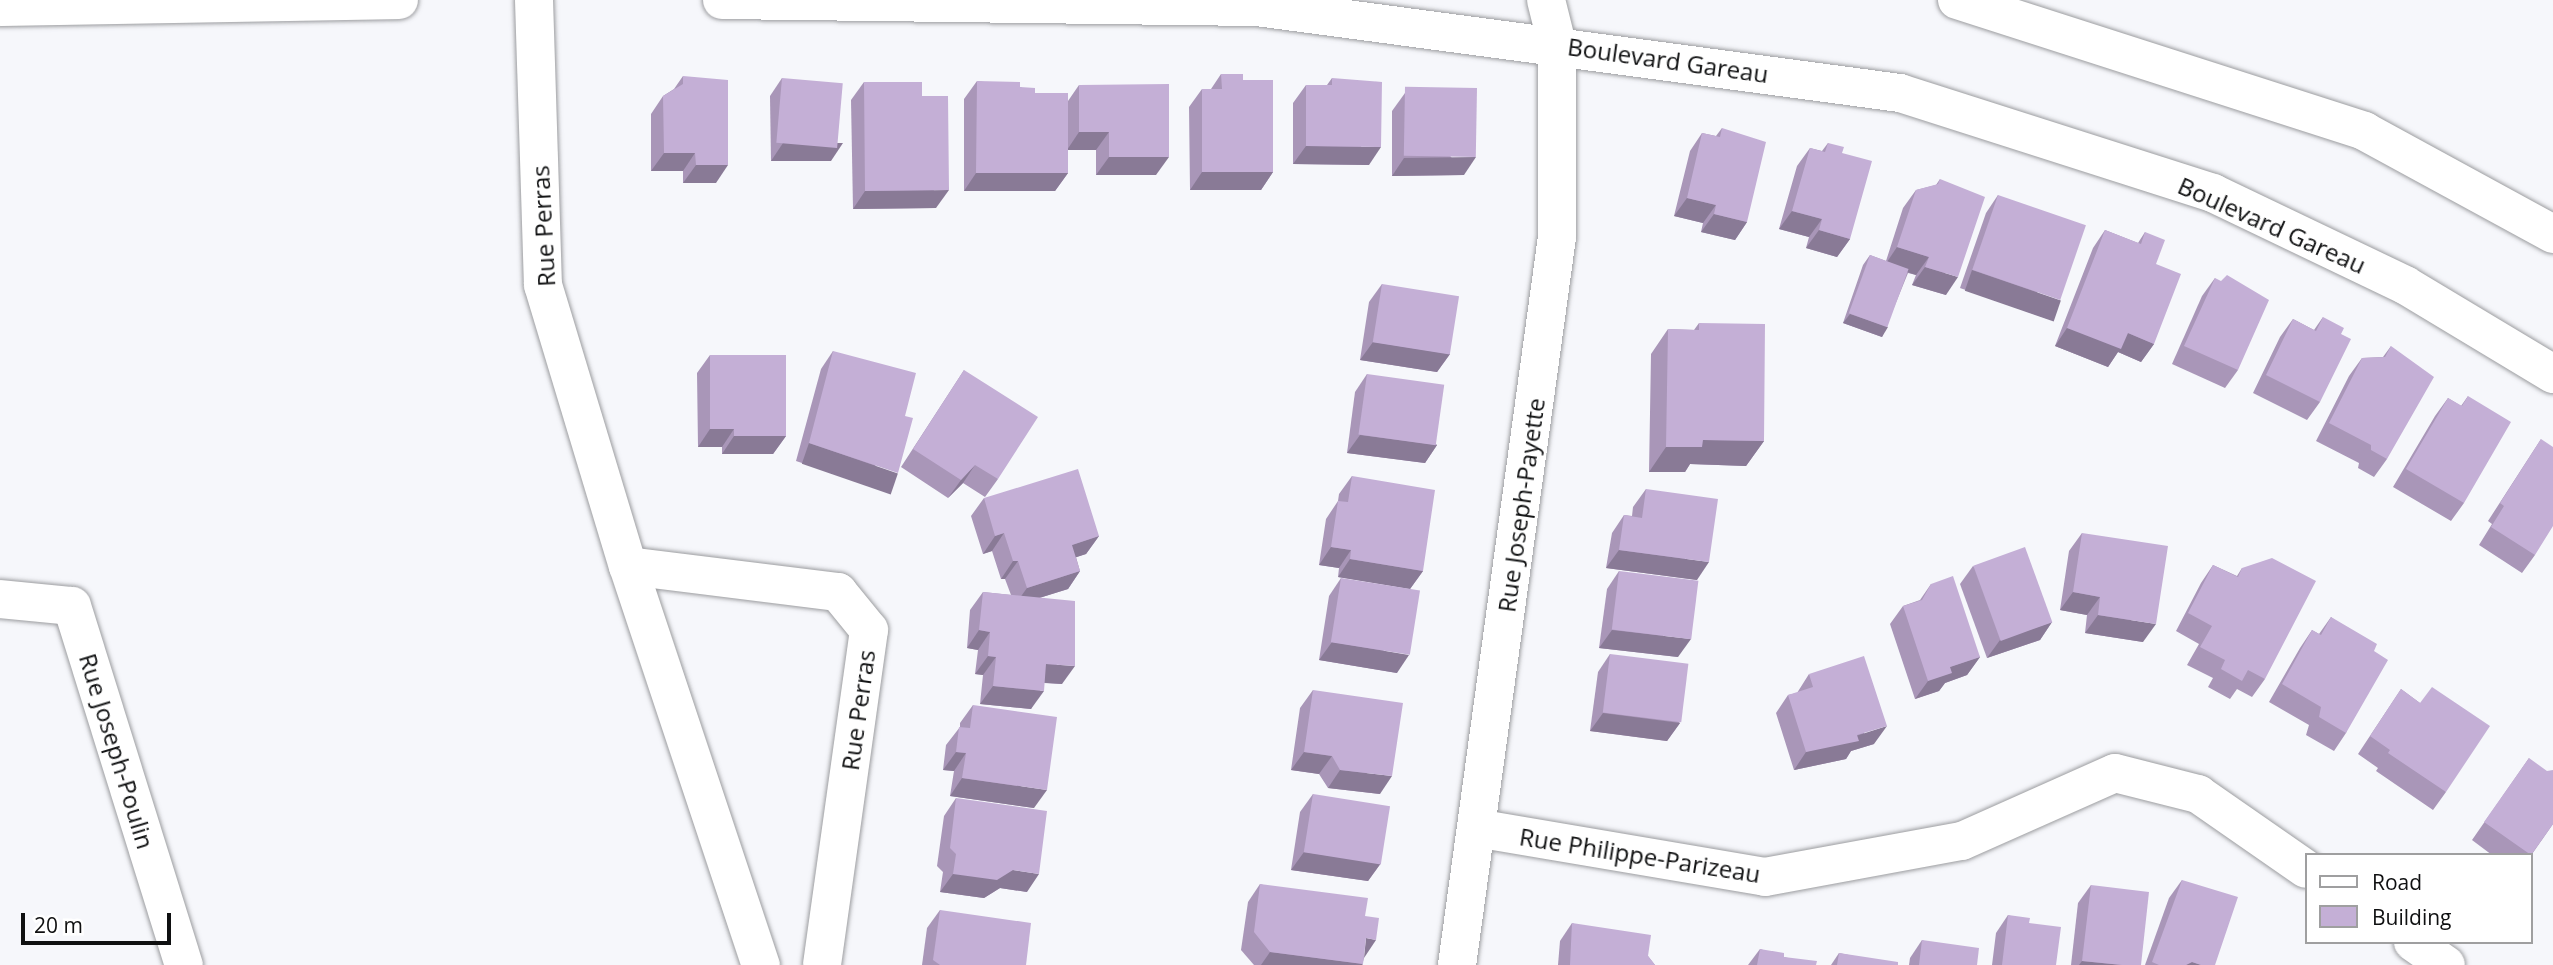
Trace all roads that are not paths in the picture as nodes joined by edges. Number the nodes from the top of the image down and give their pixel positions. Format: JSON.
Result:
{"nodes":[{"id":1,"x":399,"y":0,"type":"edge"},
{"id":2,"x":534,"y":0,"type":"edge"},
{"id":3,"x":722,"y":0,"type":"edge"},
{"id":4,"x":1546,"y":0,"type":"edge"},
{"id":5,"x":1957,"y":0,"type":"edge"},
{"id":6,"x":0,"y":8,"type":"edge"},
{"id":7,"x":1557,"y":44,"type":"junction"},
{"id":8,"x":2553,"y":233,"type":"edge"},
{"id":9,"x":2553,"y":374,"type":"edge"},
{"id":10,"x":628,"y":566,"type":"junction"},
{"id":11,"x":0,"y":599,"type":"edge"},
{"id":12,"x":1476,"y":828,"type":"junction"},
{"id":13,"x":2304,"y":868,"type":"edge"},
{"id":14,"x":2416,"y":944,"type":"edge"},
{"id":15,"x":184,"y":965,"type":"edge"},
{"id":16,"x":761,"y":965,"type":"edge"},
{"id":17,"x":822,"y":965,"type":"edge"},
{"id":18,"x":1457,"y":965,"type":"edge"},
{"id":19,"x":2446,"y":965,"type":"edge"}],
"edges":[{"from":1,"to":6,"type":"street"},
{"from":2,"to":10,"type":"street","name":"Rue Perras"},
{"from":3,"to":7,"type":"street","name":"Boulevard Gareau"},
{"from":4,"to":7,"type":"street","name":"Rue Joseph-Payette"},
{"from":5,"to":8,"type":"street"},
{"from":7,"to":9,"type":"street","name":"Boulevard Gareau"},
{"from":7,"to":12,"type":"street","name":"Rue Joseph-Payette"},
{"from":10,"to":16,"type":"street","name":"Rue Perras"},
{"from":10,"to":17,"type":"street","name":"Rue Perras"},
{"from":11,"to":15,"type":"street","name":"Rue Joseph-Poulin"},
{"from":12,"to":13,"type":"street","name":"Rue Philippe-Parizeau"},
{"from":12,"to":18,"type":"street","name":"Rue Joseph-Payette"},
{"from":14,"to":19,"type":"street"}]}
